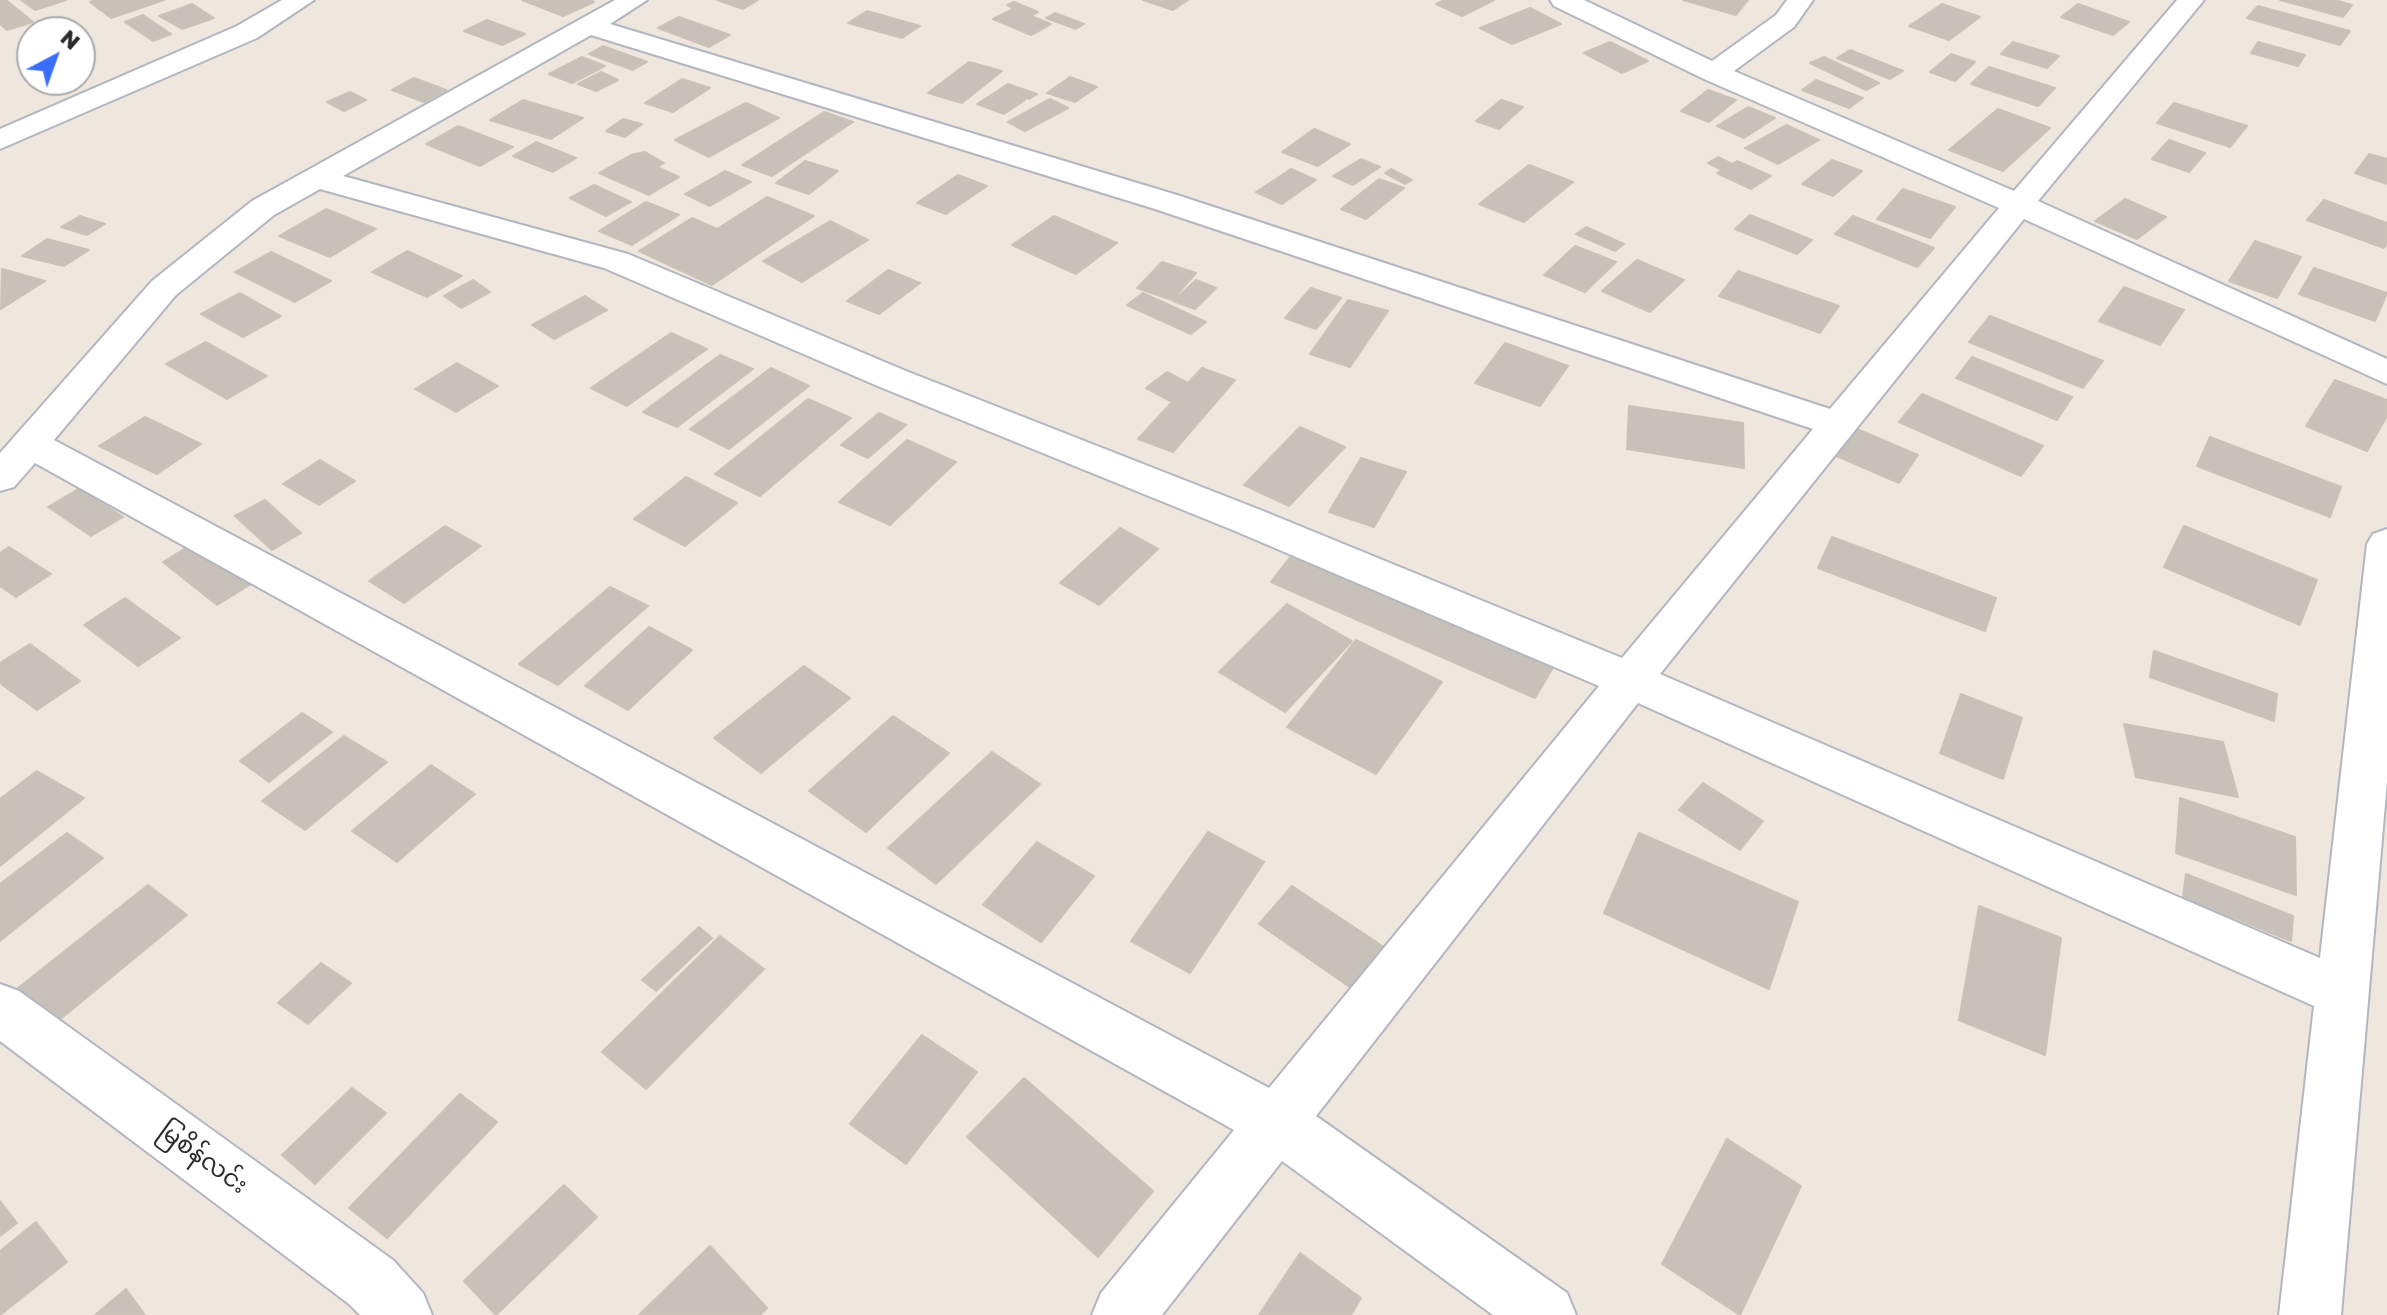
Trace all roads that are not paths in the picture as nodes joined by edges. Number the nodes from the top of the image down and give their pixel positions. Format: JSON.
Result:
{"nodes":[{"id":1,"x":301,"y":0,"type":"edge"},
{"id":2,"x":634,"y":0,"type":"edge"},
{"id":3,"x":1563,"y":0,"type":"edge"},
{"id":4,"x":1800,"y":0,"type":"edge"},
{"id":5,"x":2191,"y":0,"type":"edge"},
{"id":6,"x":588,"y":26,"type":"junction"},
{"id":7,"x":1714,"y":73,"type":"junction"},
{"id":8,"x":0,"y":140,"type":"edge"},
{"id":9,"x":316,"y":178,"type":"junction"},
{"id":10,"x":2018,"y":204,"type":"junction"},
{"id":11,"x":2387,"y":373,"type":"edge"},
{"id":12,"x":1839,"y":425,"type":"junction"},
{"id":13,"x":15,"y":460,"type":"edge"},
{"id":14,"x":2387,"y":544,"type":"edge"},
{"id":15,"x":1628,"y":679,"type":"junction"},
{"id":16,"x":2342,"y":993,"type":"junction"},
{"id":17,"x":0,"y":1009,"type":"edge"},
{"id":18,"x":1276,"y":1122,"type":"junction"},
{"id":19,"x":401,"y":1315,"type":"edge"},
{"id":20,"x":1123,"y":1315,"type":"edge"},
{"id":21,"x":1545,"y":1315,"type":"edge"},
{"id":22,"x":2310,"y":1315,"type":"edge"}],
"edges":[{"from":1,"to":8,"type":"street"},
{"from":2,"to":6,"type":"street"},
{"from":3,"to":7,"type":"street"},
{"from":4,"to":7,"type":"street"},
{"from":5,"to":10,"type":"street"},
{"from":6,"to":9,"type":"street"},
{"from":6,"to":12,"type":"street"},
{"from":7,"to":10,"type":"street"},
{"from":9,"to":13,"type":"street"},
{"from":9,"to":15,"type":"street"},
{"from":10,"to":11,"type":"street"},
{"from":10,"to":12,"type":"street"},
{"from":12,"to":15,"type":"street"},
{"from":13,"to":18,"type":"street"},
{"from":14,"to":16,"type":"street"},
{"from":15,"to":16,"type":"street"},
{"from":15,"to":18,"type":"street"},
{"from":16,"to":22,"type":"street"},
{"from":17,"to":19,"type":"street","name":"မြစိန်လင်း"},
{"from":18,"to":20,"type":"street"},
{"from":18,"to":21,"type":"street"}]}
